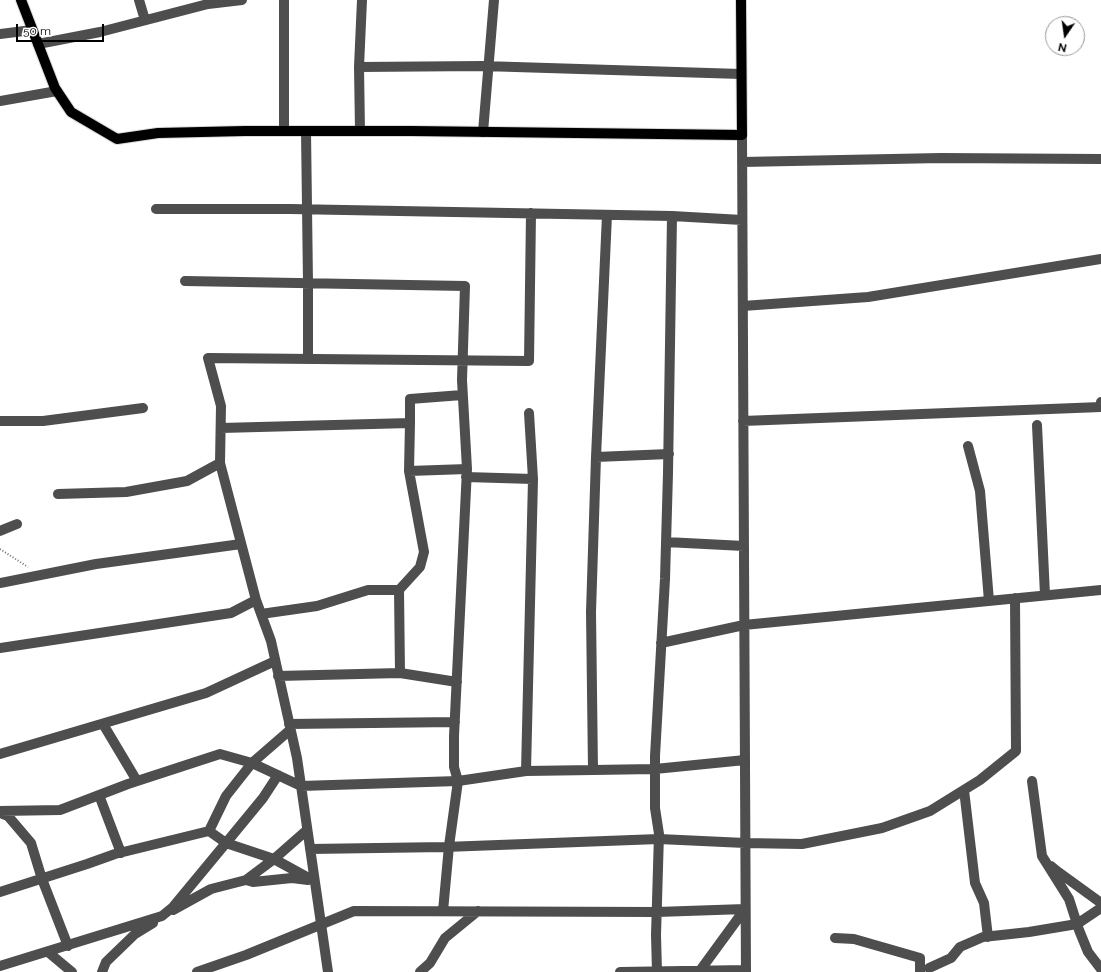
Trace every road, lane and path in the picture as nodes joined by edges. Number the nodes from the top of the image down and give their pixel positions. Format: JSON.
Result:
{"nodes":[{"id":1,"x":20,"y":0,"type":"edge"},
{"id":2,"x":139,"y":0,"type":"edge"},
{"id":3,"x":242,"y":0,"type":"edge"},
{"id":4,"x":284,"y":0,"type":"edge"},
{"id":5,"x":362,"y":0,"type":"edge"},
{"id":6,"x":494,"y":0,"type":"edge"},
{"id":7,"x":741,"y":0,"type":"edge"},
{"id":8,"x":145,"y":20,"type":"junction"},
{"id":9,"x":32,"y":30,"type":"junction"},
{"id":10,"x":0,"y":34,"type":"edge"},
{"id":11,"x":38,"y":44,"type":"junction"},
{"id":12,"x":359,"y":67,"type":"junction"},
{"id":13,"x":488,"y":67,"type":"junction"},
{"id":14,"x":742,"y":74,"type":"junction"},
{"id":15,"x":57,"y":92,"type":"junction"},
{"id":16,"x":0,"y":101,"type":"edge"},
{"id":17,"x":284,"y":131,"type":"junction"},
{"id":18,"x":306,"y":131,"type":"junction"},
{"id":19,"x":360,"y":131,"type":"junction"},
{"id":20,"x":483,"y":132,"type":"junction"},
{"id":21,"x":742,"y":135,"type":"junction"},
{"id":22,"x":1101,"y":159,"type":"edge"},
{"id":23,"x":742,"y":162,"type":"junction"},
{"id":24,"x":156,"y":209,"type":"dead end"},
{"id":25,"x":307,"y":209,"type":"junction"},
{"id":26,"x":531,"y":213,"type":"junction"},
{"id":27,"x":607,"y":215,"type":"junction"},
{"id":28,"x":672,"y":216,"type":"junction"},
{"id":29,"x":742,"y":220,"type":"junction"},
{"id":30,"x":1101,"y":259,"type":"edge"},
{"id":31,"x":185,"y":281,"type":"dead end"},
{"id":32,"x":308,"y":283,"type":"junction"},
{"id":33,"x":743,"y":306,"type":"junction"},
{"id":34,"x":308,"y":359,"type":"junction"},
{"id":35,"x":462,"y":361,"type":"junction"},
{"id":36,"x":462,"y":395,"type":"junction"},
{"id":37,"x":1101,"y":402,"type":"edge"},
{"id":38,"x":1101,"y":407,"type":"edge"},
{"id":39,"x":143,"y":408,"type":"dead end"},
{"id":40,"x":1101,"y":411,"type":"edge"},
{"id":41,"x":529,"y":412,"type":"dead end"},
{"id":42,"x":0,"y":421,"type":"edge"},
{"id":43,"x":743,"y":421,"type":"junction"},
{"id":44,"x":410,"y":423,"type":"junction"},
{"id":45,"x":1037,"y":426,"type":"dead end"},
{"id":46,"x":220,"y":428,"type":"junction"},
{"id":47,"x":968,"y":446,"type":"dead end"},
{"id":48,"x":669,"y":454,"type":"junction"},
{"id":49,"x":596,"y":457,"type":"junction"},
{"id":50,"x":220,"y":463,"type":"junction"},
{"id":51,"x":409,"y":471,"type":"junction"},
{"id":52,"x":466,"y":473,"type":"junction"},
{"id":53,"x":533,"y":479,"type":"junction"},
{"id":54,"x":58,"y":494,"type":"dead end"},
{"id":55,"x":17,"y":524,"type":"dead end"},
{"id":56,"x":0,"y":531,"type":"edge"},
{"id":57,"x":666,"y":542,"type":"junction"},
{"id":58,"x":241,"y":544,"type":"junction"},
{"id":59,"x":744,"y":546,"type":"junction"},
{"id":60,"x":0,"y":549,"type":"edge"},
{"id":61,"x":41,"y":575,"type":"junction"},
{"id":62,"x":0,"y":583,"type":"edge"},
{"id":63,"x":399,"y":590,"type":"junction"},
{"id":64,"x":1101,"y":590,"type":"edge"},
{"id":65,"x":1045,"y":595,"type":"junction"},
{"id":66,"x":1015,"y":598,"type":"junction"},
{"id":67,"x":256,"y":600,"type":"junction"},
{"id":68,"x":989,"y":601,"type":"junction"},
{"id":69,"x":261,"y":614,"type":"junction"},
{"id":70,"x":744,"y":626,"type":"junction"},
{"id":71,"x":661,"y":643,"type":"junction"},
{"id":72,"x":0,"y":648,"type":"edge"},
{"id":73,"x":275,"y":661,"type":"junction"},
{"id":74,"x":400,"y":673,"type":"junction"},
{"id":75,"x":278,"y":676,"type":"junction"},
{"id":76,"x":456,"y":682,"type":"junction"},
{"id":77,"x":455,"y":722,"type":"junction"},
{"id":78,"x":104,"y":724,"type":"junction"},
{"id":79,"x":290,"y":727,"type":"junction"},
{"id":80,"x":0,"y":754,"type":"edge"},
{"id":81,"x":744,"y":760,"type":"junction"},
{"id":82,"x":252,"y":763,"type":"junction"},
{"id":83,"x":655,"y":769,"type":"junction"},
{"id":84,"x":593,"y":770,"type":"junction"},
{"id":85,"x":526,"y":771,"type":"junction"},
{"id":86,"x":278,"y":775,"type":"junction"},
{"id":87,"x":458,"y":781,"type":"junction"},
{"id":88,"x":1032,"y":781,"type":"dead end"},
{"id":89,"x":137,"y":782,"type":"junction"},
{"id":90,"x":301,"y":786,"type":"junction"},
{"id":91,"x":964,"y":790,"type":"junction"},
{"id":92,"x":99,"y":795,"type":"junction"},
{"id":93,"x":0,"y":812,"type":"edge"},
{"id":94,"x":307,"y":830,"type":"junction"},
{"id":95,"x":209,"y":831,"type":"junction"},
{"id":96,"x":659,"y":838,"type":"junction"},
{"id":97,"x":226,"y":843,"type":"junction"},
{"id":98,"x":745,"y":843,"type":"junction"},
{"id":99,"x":449,"y":846,"type":"junction"},
{"id":100,"x":310,"y":849,"type":"junction"},
{"id":101,"x":121,"y":852,"type":"junction"},
{"id":102,"x":1042,"y":856,"type":"junction"},
{"id":103,"x":274,"y":860,"type":"junction"},
{"id":104,"x":42,"y":878,"type":"junction"},
{"id":105,"x":246,"y":880,"type":"junction"},
{"id":106,"x":314,"y":881,"type":"junction"},
{"id":107,"x":0,"y":892,"type":"edge"},
{"id":108,"x":1101,"y":903,"type":"edge"},
{"id":109,"x":1101,"y":908,"type":"edge"},
{"id":110,"x":745,"y":909,"type":"junction"},
{"id":111,"x":443,"y":911,"type":"junction"},
{"id":112,"x":478,"y":912,"type":"junction"},
{"id":113,"x":657,"y":912,"type":"junction"},
{"id":114,"x":162,"y":916,"type":"junction"},
{"id":115,"x":1077,"y":924,"type":"junction"},
{"id":116,"x":321,"y":925,"type":"junction"},
{"id":117,"x":988,"y":937,"type":"junction"},
{"id":118,"x":835,"y":938,"type":"dead end"},
{"id":119,"x":68,"y":946,"type":"junction"},
{"id":120,"x":48,"y":952,"type":"junction"},
{"id":121,"x":0,"y":966,"type":"edge"},
{"id":122,"x":1101,"y":969,"type":"edge"},
{"id":123,"x":925,"y":970,"type":"edge"},
{"id":124,"x":201,"y":971,"type":"edge"},
{"id":125,"x":699,"y":971,"type":"edge"},
{"id":126,"x":746,"y":971,"type":"edge"},
{"id":127,"x":72,"y":972,"type":"edge"},
{"id":128,"x":102,"y":972,"type":"edge"},
{"id":129,"x":328,"y":972,"type":"edge"},
{"id":130,"x":420,"y":972,"type":"edge"},
{"id":131,"x":620,"y":972,"type":"edge"},
{"id":132,"x":657,"y":972,"type":"edge"}],
"edges":[{"from":1,"to":9,"type":"main road"},
{"from":2,"to":8,"type":"street"},
{"from":3,"to":8,"type":"street"},
{"from":4,"to":17,"type":"street"},
{"from":5,"to":12,"type":"street"},
{"from":6,"to":13,"type":"street"},
{"from":7,"to":14,"type":"main road"},
{"from":8,"to":11,"type":"street"},
{"from":9,"to":10,"type":"street"},
{"from":9,"to":11,"type":"main road"},
{"from":11,"to":15,"type":"main road"},
{"from":12,"to":13,"type":"street"},
{"from":12,"to":19,"type":"street"},
{"from":13,"to":14,"type":"street"},
{"from":13,"to":20,"type":"street"},
{"from":14,"to":21,"type":"main road"},
{"from":15,"to":16,"type":"street"},
{"from":15,"to":17,"type":"main road"},
{"from":17,"to":18,"type":"main road"},
{"from":18,"to":19,"type":"main road"},
{"from":18,"to":25,"type":"street"},
{"from":19,"to":20,"type":"main road"},
{"from":20,"to":21,"type":"main road"},
{"from":21,"to":23,"type":"street"},
{"from":22,"to":23,"type":"street"},
{"from":23,"to":29,"type":"street"},
{"from":24,"to":25,"type":"street"},
{"from":25,"to":26,"type":"street"},
{"from":25,"to":32,"type":"street"},
{"from":26,"to":27,"type":"street"},
{"from":26,"to":35,"type":"street"},
{"from":27,"to":28,"type":"street"},
{"from":27,"to":49,"type":"street"},
{"from":28,"to":29,"type":"street"},
{"from":28,"to":48,"type":"street"},
{"from":29,"to":33,"type":"street"},
{"from":30,"to":33,"type":"street"},
{"from":31,"to":32,"type":"street"},
{"from":32,"to":34,"type":"street"},
{"from":32,"to":35,"type":"street"},
{"from":33,"to":43,"type":"street"},
{"from":34,"to":35,"type":"street"},
{"from":34,"to":46,"type":"street"},
{"from":35,"to":36,"type":"street"},
{"from":36,"to":44,"type":"street"},
{"from":36,"to":52,"type":"street"},
{"from":37,"to":38,"type":"street"},
{"from":38,"to":40,"type":"street"},
{"from":38,"to":43,"type":"street"},
{"from":39,"to":42,"type":"street"},
{"from":41,"to":53,"type":"street"},
{"from":43,"to":59,"type":"street"},
{"from":44,"to":46,"type":"street"},
{"from":44,"to":51,"type":"street"},
{"from":45,"to":65,"type":"street"},
{"from":46,"to":50,"type":"street"},
{"from":47,"to":68,"type":"street"},
{"from":48,"to":49,"type":"street"},
{"from":48,"to":57,"type":"street"},
{"from":49,"to":84,"type":"street"},
{"from":50,"to":54,"type":"street"},
{"from":50,"to":58,"type":"street"},
{"from":51,"to":52,"type":"street"},
{"from":51,"to":63,"type":"street"},
{"from":52,"to":53,"type":"street"},
{"from":52,"to":76,"type":"street"},
{"from":53,"to":85,"type":"street"},
{"from":55,"to":56,"type":"street"},
{"from":57,"to":59,"type":"street"},
{"from":57,"to":71,"type":"street"},
{"from":58,"to":61,"type":"street"},
{"from":58,"to":67,"type":"street"},
{"from":59,"to":70,"type":"street"},
{"from":60,"to":61,"type":"path"},
{"from":61,"to":62,"type":"street"},
{"from":63,"to":69,"type":"street"},
{"from":63,"to":74,"type":"street"},
{"from":64,"to":65,"type":"street"},
{"from":65,"to":66,"type":"street"},
{"from":66,"to":68,"type":"street"},
{"from":66,"to":91,"type":"street"},
{"from":67,"to":69,"type":"street"},
{"from":67,"to":72,"type":"street"},
{"from":68,"to":70,"type":"street"},
{"from":69,"to":73,"type":"street"},
{"from":70,"to":71,"type":"street"},
{"from":70,"to":81,"type":"street"},
{"from":71,"to":83,"type":"street"},
{"from":73,"to":75,"type":"street"},
{"from":73,"to":78,"type":"street"},
{"from":74,"to":75,"type":"street"},
{"from":74,"to":76,"type":"street"},
{"from":75,"to":79,"type":"street"},
{"from":76,"to":77,"type":"street"},
{"from":77,"to":79,"type":"street"},
{"from":77,"to":87,"type":"street"},
{"from":78,"to":80,"type":"street"},
{"from":78,"to":89,"type":"street"},
{"from":79,"to":82,"type":"street"},
{"from":79,"to":90,"type":"street"},
{"from":81,"to":83,"type":"street"},
{"from":81,"to":98,"type":"street"},
{"from":82,"to":86,"type":"street"},
{"from":82,"to":89,"type":"street"},
{"from":82,"to":95,"type":"street"},
{"from":83,"to":84,"type":"street"},
{"from":83,"to":96,"type":"street"},
{"from":84,"to":85,"type":"street"},
{"from":85,"to":87,"type":"street"},
{"from":86,"to":90,"type":"street"},
{"from":86,"to":97,"type":"street"},
{"from":87,"to":90,"type":"street"},
{"from":87,"to":99,"type":"street"},
{"from":88,"to":102,"type":"street"},
{"from":89,"to":92,"type":"street"},
{"from":90,"to":94,"type":"street"},
{"from":91,"to":98,"type":"street"},
{"from":91,"to":117,"type":"street"},
{"from":92,"to":93,"type":"street"},
{"from":92,"to":101,"type":"street"},
{"from":93,"to":104,"type":"street"},
{"from":94,"to":100,"type":"street"},
{"from":94,"to":103,"type":"street"},
{"from":95,"to":97,"type":"street"},
{"from":95,"to":101,"type":"street"},
{"from":96,"to":98,"type":"street"},
{"from":96,"to":99,"type":"street"},
{"from":96,"to":113,"type":"street"},
{"from":97,"to":103,"type":"street"},
{"from":97,"to":114,"type":"street"},
{"from":98,"to":110,"type":"street"},
{"from":99,"to":100,"type":"street"},
{"from":99,"to":111,"type":"street"},
{"from":100,"to":106,"type":"street"},
{"from":101,"to":104,"type":"street"},
{"from":102,"to":108,"type":"street"},
{"from":102,"to":115,"type":"street"},
{"from":103,"to":105,"type":"street"},
{"from":103,"to":106,"type":"street"},
{"from":104,"to":107,"type":"street"},
{"from":104,"to":119,"type":"street"},
{"from":105,"to":106,"type":"street"},
{"from":105,"to":114,"type":"street"},
{"from":106,"to":116,"type":"street"},
{"from":109,"to":115,"type":"street"},
{"from":110,"to":113,"type":"street"},
{"from":110,"to":125,"type":"street"},
{"from":110,"to":126,"type":"street"},
{"from":111,"to":112,"type":"street"},
{"from":111,"to":116,"type":"street"},
{"from":112,"to":113,"type":"street"},
{"from":112,"to":130,"type":"street"},
{"from":113,"to":132,"type":"street"},
{"from":114,"to":119,"type":"street"},
{"from":114,"to":128,"type":"street"},
{"from":115,"to":117,"type":"street"},
{"from":115,"to":122,"type":"street"},
{"from":116,"to":124,"type":"street"},
{"from":116,"to":129,"type":"street"},
{"from":117,"to":123,"type":"street"},
{"from":118,"to":123,"type":"street"},
{"from":119,"to":120,"type":"street"},
{"from":120,"to":121,"type":"street"},
{"from":120,"to":127,"type":"street"},
{"from":125,"to":126,"type":"street"},
{"from":125,"to":132,"type":"street"},
{"from":131,"to":132,"type":"street"}]}
